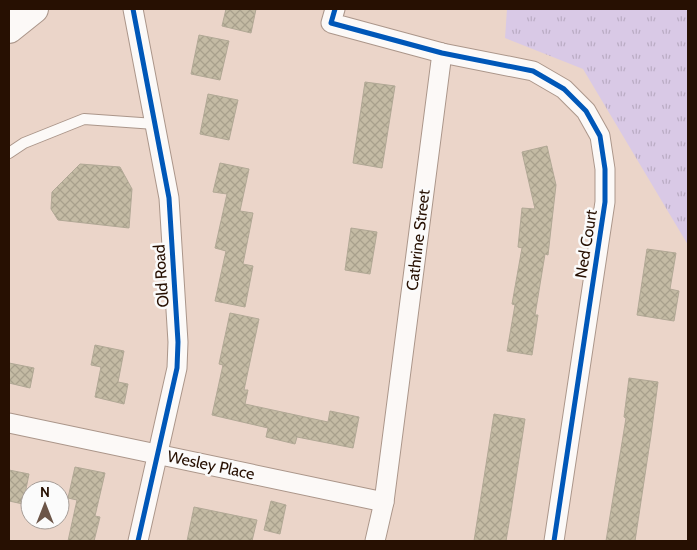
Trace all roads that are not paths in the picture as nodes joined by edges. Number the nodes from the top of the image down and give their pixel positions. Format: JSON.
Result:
{"nodes":[{"id":1,"x":34,"y":9,"type":"edge"},
{"id":2,"x":132,"y":9,"type":"edge"},
{"id":3,"x":333,"y":16,"type":"edge"},
{"id":4,"x":9,"y":29,"type":"edge"},
{"id":5,"x":442,"y":53,"type":"junction"},
{"id":6,"x":155,"y":124,"type":"junction"},
{"id":7,"x":9,"y":153,"type":"edge"},
{"id":8,"x":9,"y":423,"type":"edge"},
{"id":9,"x":157,"y":454,"type":"junction"},
{"id":10,"x":384,"y":502,"type":"junction"},
{"id":11,"x":138,"y":541,"type":"edge"},
{"id":12,"x":374,"y":541,"type":"edge"},
{"id":13,"x":554,"y":541,"type":"edge"}],
"edges":[{"from":1,"to":4,"type":"main road"},
{"from":2,"to":6,"type":"street","name":"Old Road"},
{"from":3,"to":5,"type":"street"},
{"from":5,"to":10,"type":"street","name":"Cathrine Street"},
{"from":5,"to":13,"type":"street","name":"Ned Court"},
{"from":6,"to":7,"type":"lane"},
{"from":6,"to":9,"type":"street","name":"Old Road"},
{"from":8,"to":9,"type":"street","name":"Wesley Place"},
{"from":9,"to":10,"type":"street","name":"Wesley Place"},
{"from":9,"to":11,"type":"street","name":"Old Road"},
{"from":10,"to":12,"type":"street","name":"Cathrine Street"}]}
